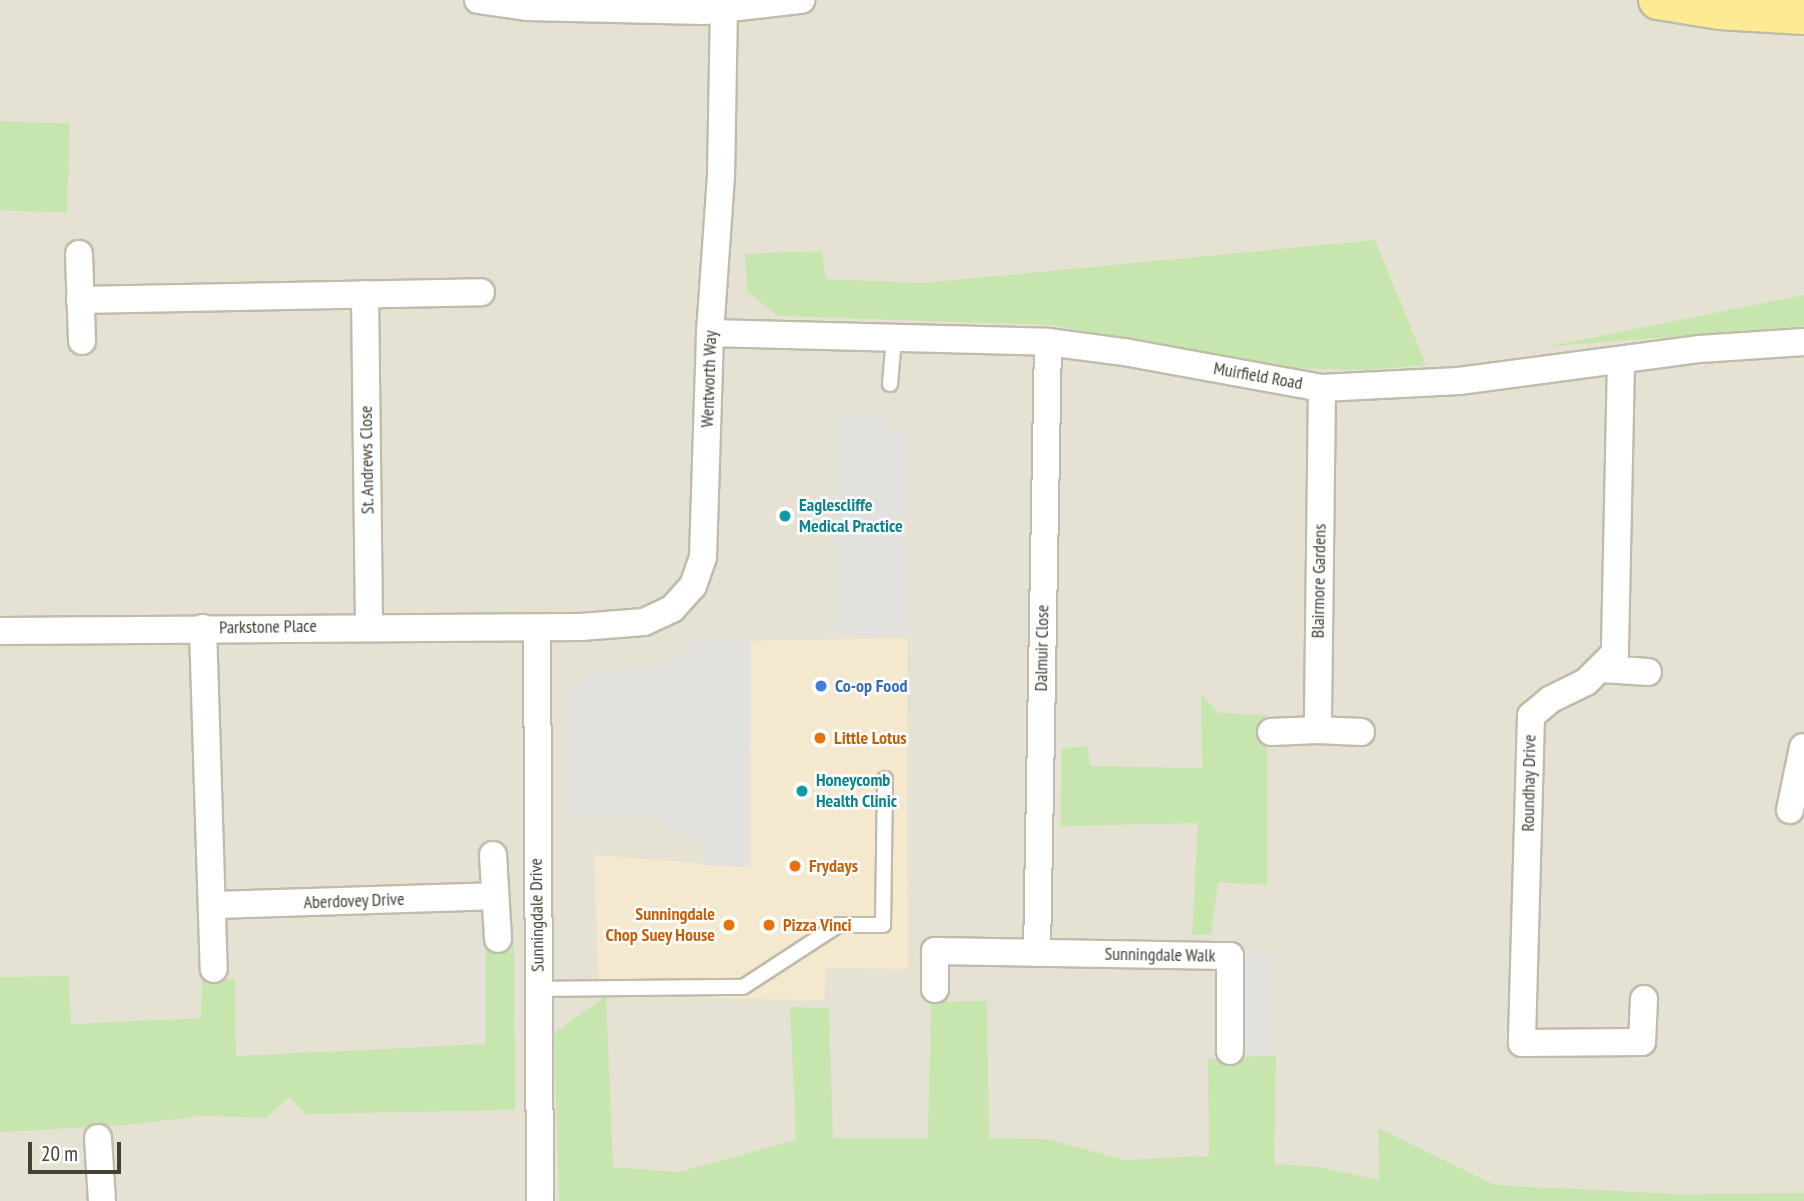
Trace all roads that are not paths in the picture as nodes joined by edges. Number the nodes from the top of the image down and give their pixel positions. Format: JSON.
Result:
{"nodes":[{"id":1,"x":478,"y":0,"type":"edge"},
{"id":2,"x":800,"y":0,"type":"edge"},
{"id":3,"x":1658,"y":0,"type":"edge"},
{"id":4,"x":724,"y":5,"type":"edge"},
{"id":5,"x":1804,"y":15,"type":"edge"},
{"id":6,"x":79,"y":254,"type":"dead end"},
{"id":7,"x":481,"y":292,"type":"dead end"},
{"id":8,"x":365,"y":294,"type":"junction"},
{"id":9,"x":80,"y":300,"type":"junction"},
{"id":10,"x":710,"y":333,"type":"junction"},
{"id":11,"x":894,"y":338,"type":"junction"},
{"id":12,"x":82,"y":341,"type":"dead end"},
{"id":13,"x":1048,"y":342,"type":"junction"},
{"id":14,"x":1804,"y":342,"type":"edge"},
{"id":15,"x":1620,"y":361,"type":"junction"},
{"id":16,"x":890,"y":384,"type":"dead end"},
{"id":17,"x":1322,"y":388,"type":"junction"},
{"id":18,"x":369,"y":626,"type":"junction"},
{"id":19,"x":203,"y":628,"type":"junction"},
{"id":20,"x":537,"y":628,"type":"junction"},
{"id":21,"x":0,"y":631,"type":"edge"},
{"id":22,"x":1602,"y":669,"type":"junction"},
{"id":23,"x":1648,"y":672,"type":"dead end"},
{"id":24,"x":1318,"y":730,"type":"junction"},
{"id":25,"x":1271,"y":732,"type":"dead end"},
{"id":26,"x":1361,"y":732,"type":"dead end"},
{"id":27,"x":1803,"y":747,"type":"edge"},
{"id":28,"x":885,"y":779,"type":"dead end"},
{"id":29,"x":1801,"y":782,"type":"edge"},
{"id":30,"x":1790,"y":810,"type":"dead end"},
{"id":31,"x":494,"y":855,"type":"dead end"},
{"id":32,"x":495,"y":896,"type":"junction"},
{"id":33,"x":212,"y":905,"type":"junction"},
{"id":34,"x":498,"y":939,"type":"dead end"},
{"id":35,"x":1037,"y":953,"type":"junction"},
{"id":36,"x":214,"y":969,"type":"dead end"},
{"id":37,"x":538,"y":989,"type":"junction"},
{"id":38,"x":935,"y":989,"type":"dead end"},
{"id":39,"x":1644,"y":999,"type":"dead end"},
{"id":40,"x":1230,"y":1051,"type":"dead end"},
{"id":41,"x":98,"y":1138,"type":"dead end"},
{"id":42,"x":102,"y":1201,"type":"edge"},
{"id":43,"x":540,"y":1201,"type":"edge"}],
"edges":[{"from":1,"to":4,"type":"street"},
{"from":2,"to":4,"type":"street"},
{"from":3,"to":5,"type":"main road"},
{"from":4,"to":10,"type":"street","name":"Wentworth Way"},
{"from":6,"to":9,"type":"street"},
{"from":7,"to":8,"type":"street"},
{"from":8,"to":9,"type":"street"},
{"from":8,"to":18,"type":"street","name":"St. Andrews Close"},
{"from":9,"to":12,"type":"street"},
{"from":10,"to":11,"type":"street","name":"Muirfield Road"},
{"from":10,"to":20,"type":"street","name":"Wentworth Way"},
{"from":11,"to":13,"type":"street","name":"Muirfield Road"},
{"from":11,"to":16,"type":"lane"},
{"from":13,"to":17,"type":"street","name":"Muirfield Road"},
{"from":13,"to":35,"type":"street","name":"Dalmuir Close"},
{"from":14,"to":15,"type":"street","name":"Muirfield Road"},
{"from":15,"to":17,"type":"street","name":"Muirfield Road"},
{"from":15,"to":22,"type":"street"},
{"from":17,"to":24,"type":"street","name":"Blairmore Gardens"},
{"from":18,"to":19,"type":"street","name":"Parkstone Place"},
{"from":18,"to":20,"type":"street","name":"Parkstone Place"},
{"from":19,"to":21,"type":"street","name":"Parkstone Place"},
{"from":19,"to":33,"type":"street"},
{"from":20,"to":37,"type":"street","name":"Sunningdale Drive"},
{"from":22,"to":23,"type":"street"},
{"from":22,"to":39,"type":"street","name":"Roundhay Drive"},
{"from":24,"to":25,"type":"street"},
{"from":24,"to":26,"type":"street"},
{"from":27,"to":29,"type":"street"},
{"from":28,"to":37,"type":"lane"},
{"from":29,"to":30,"type":"street"},
{"from":31,"to":32,"type":"street"},
{"from":32,"to":33,"type":"street","name":"Aberdovey Drive"},
{"from":32,"to":34,"type":"street"},
{"from":33,"to":36,"type":"street"},
{"from":35,"to":38,"type":"street"},
{"from":35,"to":40,"type":"street","name":"Sunningdale Walk"},
{"from":37,"to":43,"type":"street","name":"Sunningdale Drive"},
{"from":41,"to":42,"type":"street"}]}
